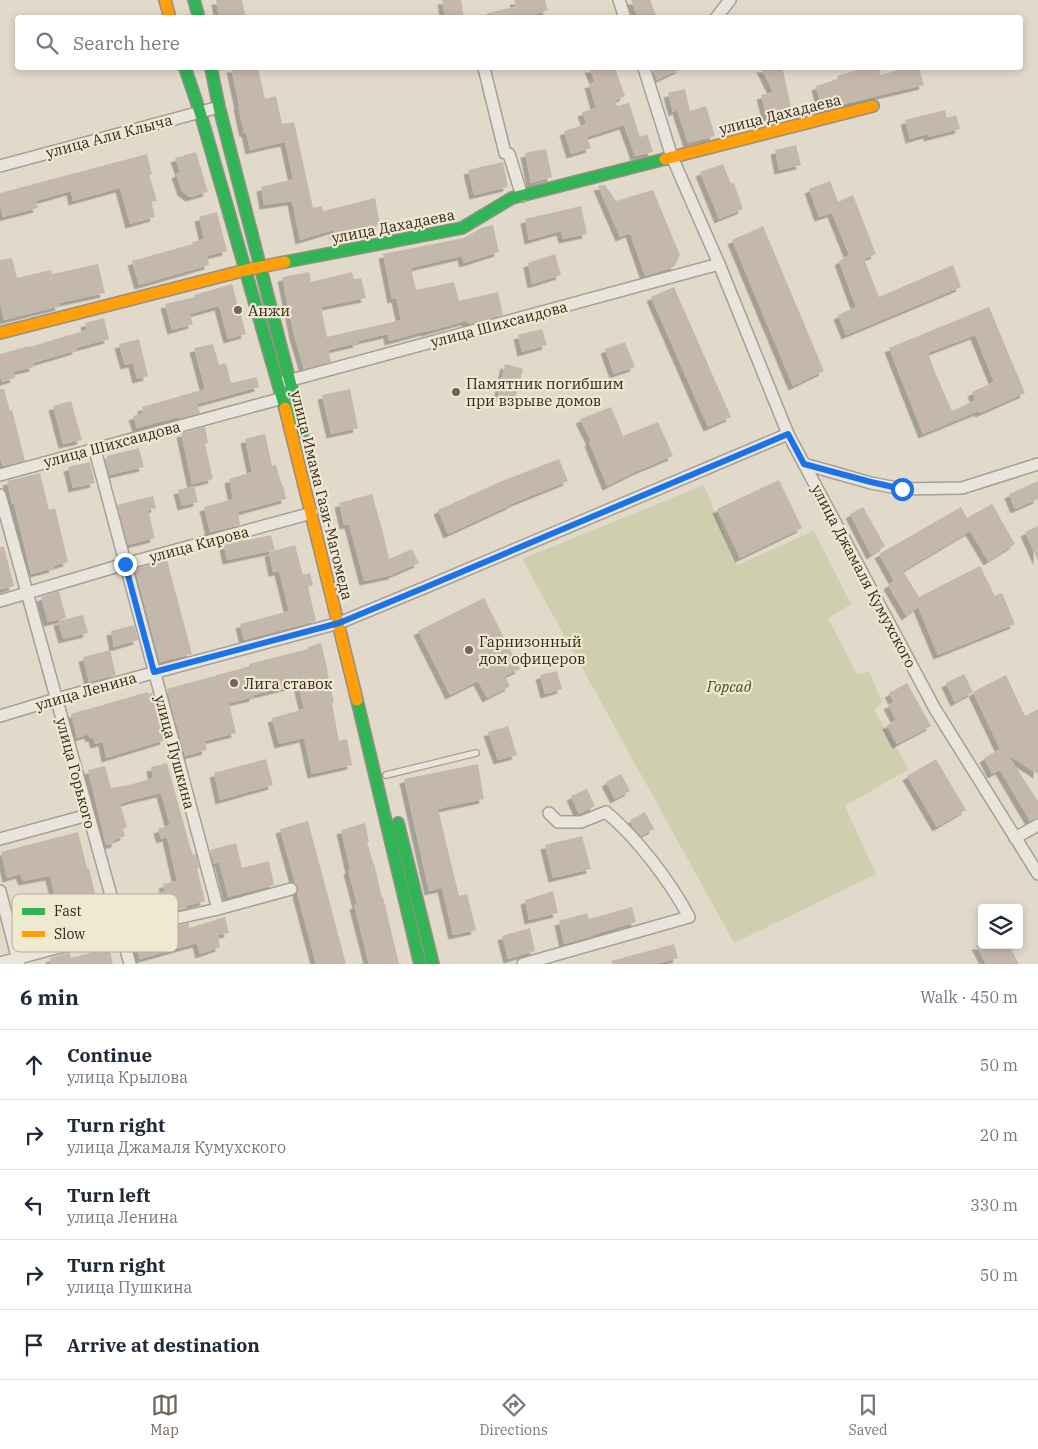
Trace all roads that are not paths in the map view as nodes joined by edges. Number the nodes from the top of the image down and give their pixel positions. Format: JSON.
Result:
{"nodes":[{"id":1,"x":165,"y":0,"type":"edge"},
{"id":2,"x":194,"y":0,"type":"edge"},
{"id":3,"x":619,"y":0,"type":"edge"},
{"id":4,"x":730,"y":0,"type":"edge"},
{"id":5,"x":169,"y":15,"type":"edge"},
{"id":6,"x":198,"y":15,"type":"edge"},
{"id":7,"x":624,"y":15,"type":"edge"},
{"id":8,"x":718,"y":15,"type":"edge"},
{"id":9,"x":186,"y":70,"type":"edge"},
{"id":10,"x":210,"y":70,"type":"edge"},
{"id":11,"x":485,"y":70,"type":"edge"},
{"id":12,"x":645,"y":70,"type":"edge"},
{"id":13,"x":873,"y":106,"type":"dead end"},
{"id":14,"x":219,"y":107,"type":"junction"},
{"id":15,"x":200,"y":112,"type":"junction"},
{"id":16,"x":672,"y":157,"type":"junction"},
{"id":17,"x":0,"y":166,"type":"edge"},
{"id":18,"x":522,"y":196,"type":"junction"},
{"id":19,"x":719,"y":264,"type":"junction"},
{"id":20,"x":259,"y":268,"type":"junction"},
{"id":21,"x":246,"y":270,"type":"junction"},
{"id":22,"x":0,"y":332,"type":"edge"},
{"id":23,"x":285,"y":381,"type":"junction"},
{"id":24,"x":283,"y":398,"type":"junction"},
{"id":25,"x":788,"y":434,"type":"junction"},
{"id":26,"x":306,"y":447,"type":"dead end"},
{"id":27,"x":95,"y":450,"type":"junction"},
{"id":28,"x":804,"y":464,"type":"junction"},
{"id":29,"x":1038,"y":464,"type":"edge"},
{"id":30,"x":311,"y":466,"type":"dead end"},
{"id":31,"x":0,"y":474,"type":"edge"},
{"id":32,"x":0,"y":495,"type":"edge"},
{"id":33,"x":312,"y":513,"type":"junction"},
{"id":34,"x":125,"y":564,"type":"junction"},
{"id":35,"x":27,"y":593,"type":"junction"},
{"id":36,"x":0,"y":601,"type":"edge"},
{"id":37,"x":343,"y":621,"type":"junction"},
{"id":38,"x":154,"y":672,"type":"junction"},
{"id":39,"x":56,"y":699,"type":"junction"},
{"id":40,"x":0,"y":716,"type":"edge"},
{"id":41,"x":476,"y":753,"type":"dead end"},
{"id":42,"x":386,"y":775,"type":"junction"},
{"id":43,"x":391,"y":794,"type":"dead end"},
{"id":44,"x":396,"y":812,"type":"dead end"},
{"id":45,"x":549,"y":813,"type":"dead end"},
{"id":46,"x":88,"y":815,"type":"junction"},
{"id":47,"x":1038,"y":825,"type":"edge"},
{"id":48,"x":1015,"y":838,"type":"junction"},
{"id":49,"x":0,"y":839,"type":"edge"},
{"id":50,"x":1038,"y":874,"type":"edge"},
{"id":51,"x":291,"y":889,"type":"dead end"},
{"id":52,"x":0,"y":891,"type":"edge"},
{"id":53,"x":110,"y":894,"type":"edge"},
{"id":54,"x":218,"y":908,"type":"junction"},
{"id":55,"x":178,"y":917,"type":"edge"},
{"id":56,"x":12,"y":938,"type":"edge"},
{"id":57,"x":49,"y":952,"type":"edge"},
{"id":58,"x":126,"y":952,"type":"edge"},
{"id":59,"x":18,"y":961,"type":"edge"},
{"id":60,"x":0,"y":963,"type":"edge"},
{"id":61,"x":130,"y":964,"type":"edge"},
{"id":62,"x":420,"y":964,"type":"edge"},
{"id":63,"x":433,"y":964,"type":"edge"},
{"id":64,"x":522,"y":964,"type":"edge"}],
"edges":[{"from":1,"to":5,"type":"main road"},
{"from":2,"to":6,"type":"main road"},
{"from":3,"to":7,"type":"street"},
{"from":4,"to":8,"type":"street"},
{"from":9,"to":15,"type":"main road","name":"улица Имама Гази-Магомеда"},
{"from":10,"to":14,"type":"main road"},
{"from":11,"to":18,"type":"street"},
{"from":12,"to":16,"type":"street","name":"улица Джамаля Кумухского"},
{"from":13,"to":16,"type":"main road","name":"улица Дахадаева"},
{"from":14,"to":15,"type":"street","name":"улица Али Клыча"},
{"from":14,"to":20,"type":"main road"},
{"from":15,"to":17,"type":"street","name":"улица Али Клыча"},
{"from":15,"to":21,"type":"main road","name":"улица Имама Гази-Магомеда"},
{"from":16,"to":18,"type":"main road","name":"улица Дахадаева"},
{"from":16,"to":19,"type":"street","name":"улица Джамаля Кумухского"},
{"from":18,"to":20,"type":"main road","name":"улица Дахадаева"},
{"from":19,"to":23,"type":"street","name":"улица Шихсаидова"},
{"from":19,"to":25,"type":"street","name":"улица Джамаля Кумухского"},
{"from":20,"to":21,"type":"main road","name":"улица Дахадаева"},
{"from":20,"to":23,"type":"main road"},
{"from":21,"to":22,"type":"main road","name":"улица Дахадаева"},
{"from":21,"to":23,"type":"main road","name":"улица Имама Гази-Магомеда"},
{"from":23,"to":24,"type":"main road","name":"улица Имама Гази-Магомеда"},
{"from":23,"to":26,"type":"main road"},
{"from":24,"to":27,"type":"street","name":"улица Шихсаидова"},
{"from":24,"to":33,"type":"main road","name":"улица Имама Гази-Магомеда"},
{"from":25,"to":28,"type":"street","name":"улица Джамаля Кумухского"},
{"from":25,"to":37,"type":"street","name":"улица Ленина"},
{"from":27,"to":31,"type":"street","name":"улица Шихсаидова"},
{"from":27,"to":34,"type":"street","name":"улица Пушкина"},
{"from":28,"to":29,"type":"street"},
{"from":28,"to":48,"type":"street","name":"улица Джамаля Кумухского"},
{"from":30,"to":37,"type":"main road"},
{"from":32,"to":35,"type":"street","name":"улица Горького"},
{"from":33,"to":34,"type":"street","name":"улица Кирова"},
{"from":33,"to":37,"type":"main road","name":"улица Имама Гази-Магомеда"},
{"from":34,"to":35,"type":"street","name":"улица Кирова"},
{"from":34,"to":38,"type":"street","name":"улица Пушкина"},
{"from":35,"to":36,"type":"street","name":"улица Кирова"},
{"from":35,"to":39,"type":"street","name":"улица Горького"},
{"from":37,"to":38,"type":"street","name":"улица Ленина"},
{"from":37,"to":42,"type":"main road"},
{"from":37,"to":62,"type":"main road","name":"улица Имама Гази-Магомеда"},
{"from":38,"to":39,"type":"street","name":"улица Ленина"},
{"from":38,"to":54,"type":"street","name":"улица Пушкина"},
{"from":39,"to":40,"type":"street","name":"улица Ленина"},
{"from":39,"to":46,"type":"street","name":"улица Горького"},
{"from":41,"to":42,"type":"lane"},
{"from":42,"to":43,"type":"main road"},
{"from":44,"to":63,"type":"main road"},
{"from":45,"to":64,"type":"street"},
{"from":46,"to":49,"type":"street"},
{"from":46,"to":53,"type":"street","name":"улица Горького"},
{"from":47,"to":48,"type":"street"},
{"from":48,"to":50,"type":"street","name":"улица Джамаля Кумухского"},
{"from":51,"to":54,"type":"street"},
{"from":52,"to":56,"type":"street"},
{"from":54,"to":55,"type":"street"},
{"from":57,"to":59,"type":"street"},
{"from":58,"to":61,"type":"street","name":"улица Горького"},
{"from":59,"to":60,"type":"street"}]}
